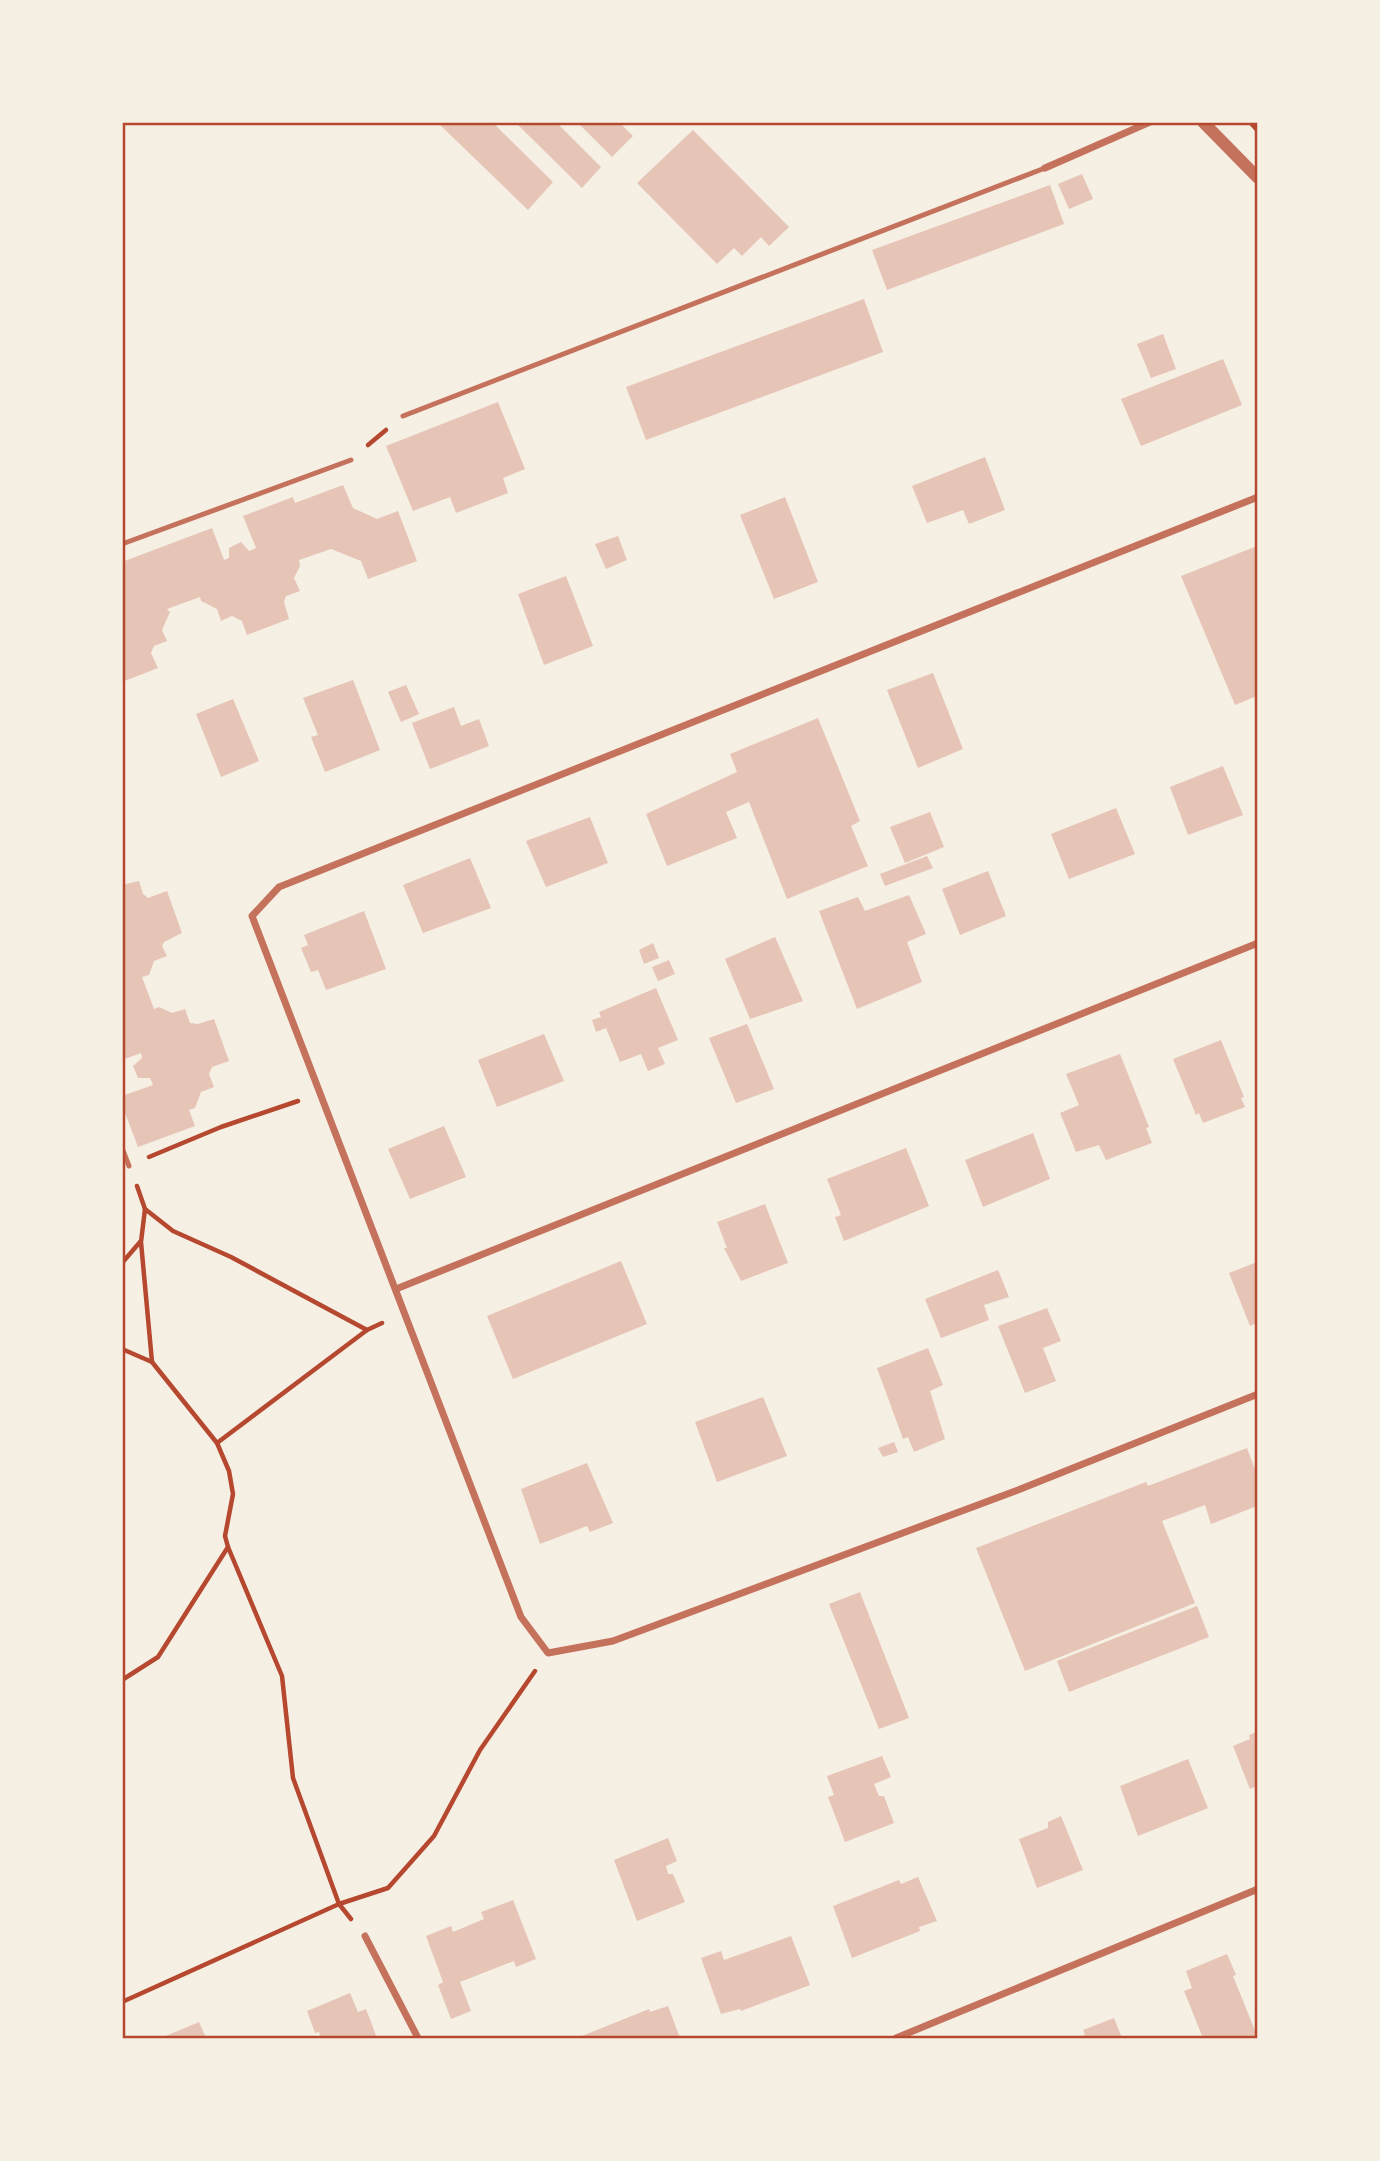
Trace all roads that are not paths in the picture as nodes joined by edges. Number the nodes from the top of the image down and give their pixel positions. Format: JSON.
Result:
{"nodes":[{"id":1,"x":1150,"y":122,"type":"edge"},
{"id":2,"x":1203,"y":122,"type":"edge"},
{"id":3,"x":1045,"y":168,"type":"joint"},
{"id":4,"x":1258,"y":178,"type":"edge"},
{"id":5,"x":402,"y":416,"type":"road end"},
{"id":6,"x":351,"y":460,"type":"road end"},
{"id":7,"x":1258,"y":497,"type":"edge"},
{"id":8,"x":122,"y":544,"type":"edge"},
{"id":9,"x":1258,"y":943,"type":"edge"},
{"id":10,"x":122,"y":1148,"type":"edge"},
{"id":11,"x":129,"y":1166,"type":"road end"},
{"id":12,"x":396,"y":1289,"type":"junction"},
{"id":13,"x":1258,"y":1394,"type":"edge"},
{"id":14,"x":1258,"y":1889,"type":"edge"},
{"id":15,"x":365,"y":1936,"type":"dead end"},
{"id":16,"x":418,"y":2039,"type":"edge"},
{"id":17,"x":896,"y":2039,"type":"edge"}],
"edges":[{"from":1,"to":3,"type":"street"},
{"from":2,"to":4,"type":"street"},
{"from":3,"to":5,"type":"lane"},
{"from":6,"to":8,"type":"lane"},
{"from":7,"to":12,"type":"street"},
{"from":9,"to":12,"type":"street"},
{"from":10,"to":11,"type":"lane"},
{"from":12,"to":13,"type":"street"},
{"from":14,"to":17,"type":"street"},
{"from":15,"to":16,"type":"street"}]}
